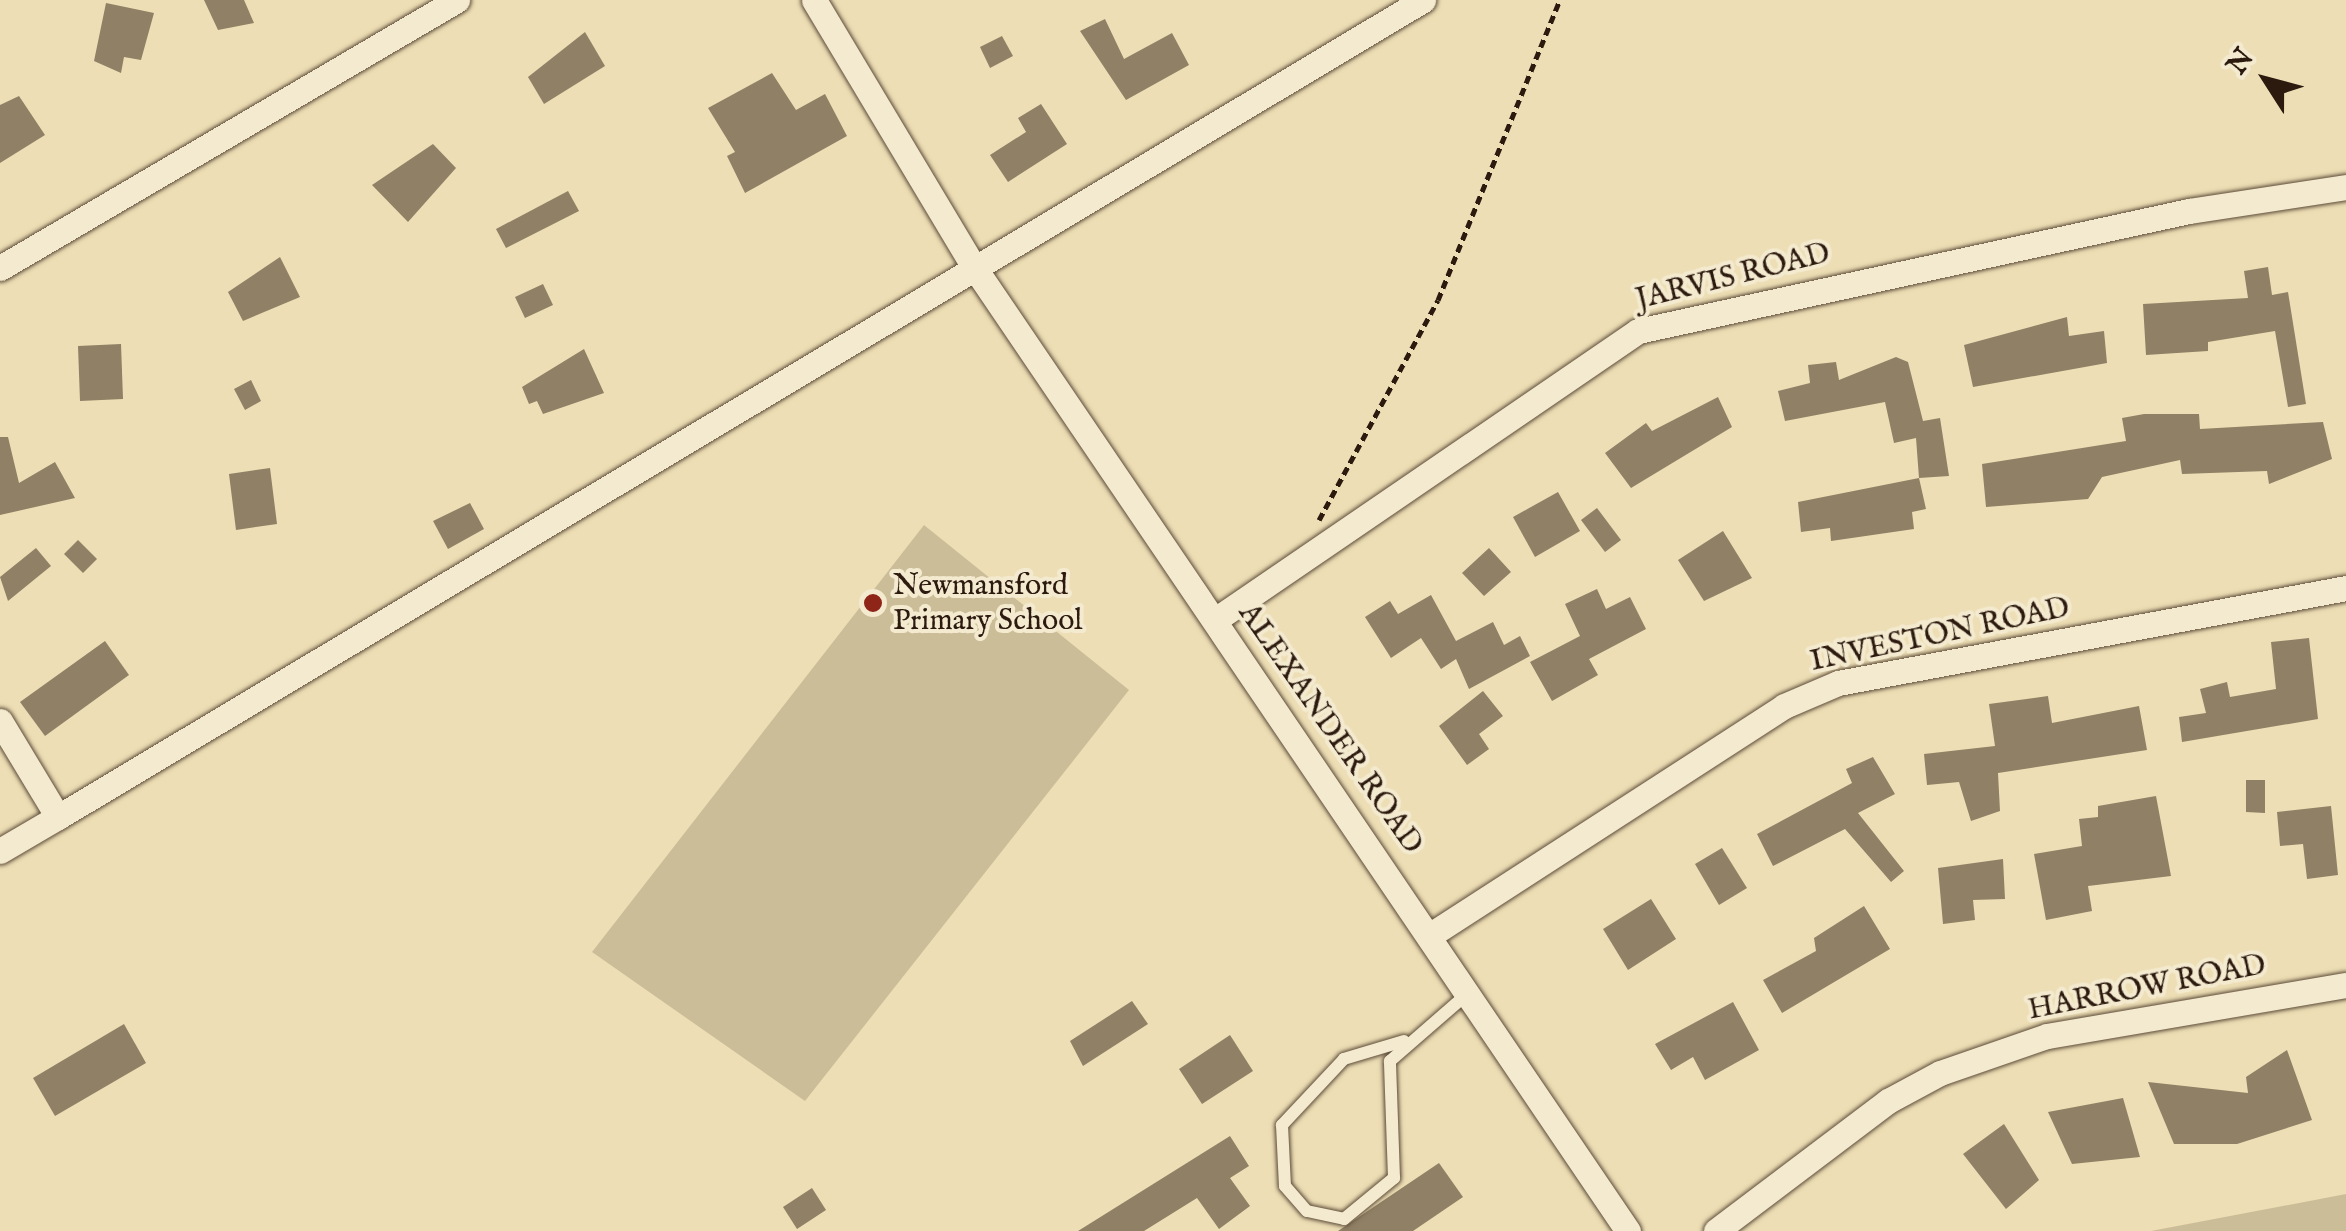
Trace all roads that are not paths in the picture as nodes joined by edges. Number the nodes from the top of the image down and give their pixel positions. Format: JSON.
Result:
{"nodes":[{"id":1,"x":457,"y":0,"type":"edge"},
{"id":2,"x":814,"y":0,"type":"edge"},
{"id":3,"x":1422,"y":0,"type":"edge"},
{"id":4,"x":2346,"y":186,"type":"edge"},
{"id":5,"x":974,"y":267,"type":"junction"},
{"id":6,"x":0,"y":268,"type":"edge"},
{"id":7,"x":2346,"y":588,"type":"edge"},
{"id":8,"x":1214,"y":620,"type":"junction"},
{"id":9,"x":0,"y":721,"type":"edge"},
{"id":10,"x":58,"y":817,"type":"junction"},
{"id":11,"x":0,"y":852,"type":"edge"},
{"id":12,"x":1432,"y":934,"type":"junction"},
{"id":13,"x":2346,"y":985,"type":"edge"},
{"id":14,"x":1469,"y":992,"type":"junction"},
{"id":15,"x":1404,"y":1040,"type":"junction"},
{"id":16,"x":1628,"y":1231,"type":"edge"},
{"id":17,"x":1716,"y":1231,"type":"edge"}],
"edges":[{"from":1,"to":6,"type":"street"},
{"from":2,"to":5,"type":"street","name":"ALEXANDER ROAD"},
{"from":3,"to":5,"type":"street"},
{"from":4,"to":8,"type":"street","name":"JARVIS ROAD"},
{"from":5,"to":8,"type":"street","name":"ALEXANDER ROAD"},
{"from":5,"to":10,"type":"street"},
{"from":7,"to":12,"type":"street","name":"INVESTON ROAD"},
{"from":8,"to":12,"type":"street","name":"ALEXANDER ROAD"},
{"from":9,"to":10,"type":"street"},
{"from":10,"to":11,"type":"street"},
{"from":12,"to":14,"type":"street","name":"ALEXANDER ROAD"},
{"from":13,"to":17,"type":"street","name":"HARROW ROAD"},
{"from":14,"to":15,"type":"lane"},
{"from":14,"to":16,"type":"street","name":"ALEXANDER ROAD"},
{"from":15,"to":15,"type":"lane"}]}
